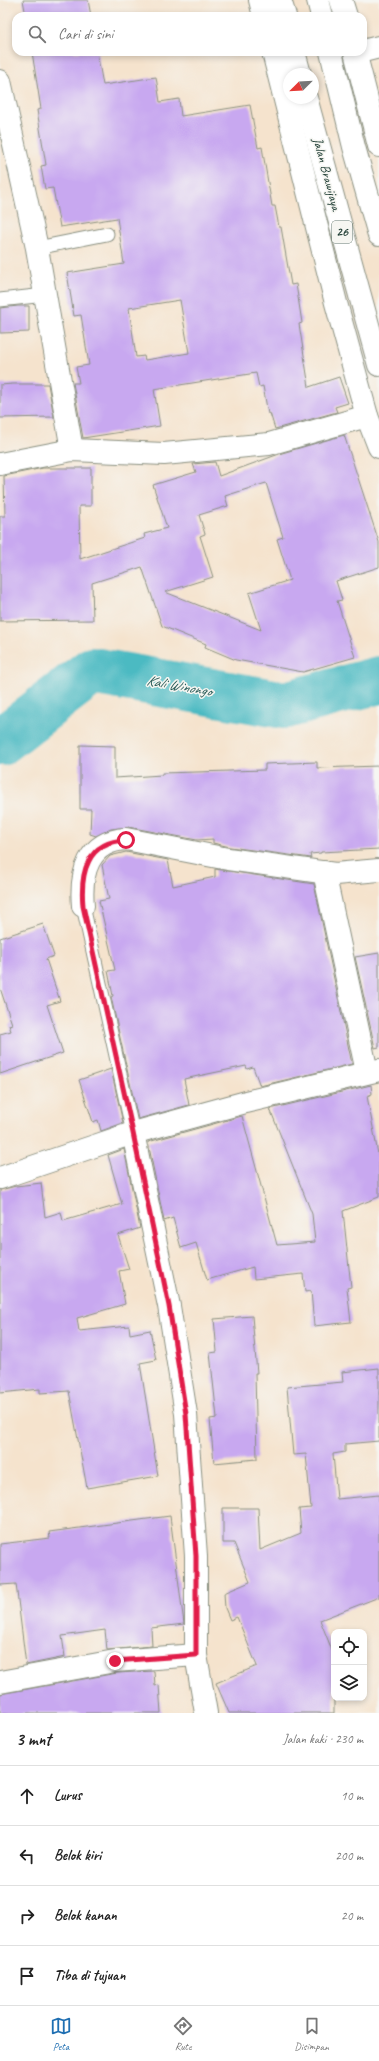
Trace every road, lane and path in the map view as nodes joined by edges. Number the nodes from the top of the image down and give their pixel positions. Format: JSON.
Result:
{"nodes":[{"id":1,"x":260,"y":0,"type":"edge"},
{"id":2,"x":280,"y":0,"type":"edge"},
{"id":3,"x":318,"y":0,"type":"edge"},
{"id":4,"x":342,"y":0,"type":"edge"},
{"id":5,"x":263,"y":12,"type":"edge"},
{"id":6,"x":284,"y":12,"type":"edge"},
{"id":7,"x":321,"y":12,"type":"edge"},
{"id":8,"x":345,"y":12,"type":"edge"},
{"id":9,"x":379,"y":47,"type":"edge"},
{"id":10,"x":367,"y":50,"type":"edge"},
{"id":11,"x":274,"y":56,"type":"edge"},
{"id":12,"x":295,"y":56,"type":"edge"},
{"id":13,"x":332,"y":56,"type":"edge"},
{"id":14,"x":359,"y":56,"type":"edge"},
{"id":15,"x":298,"y":68,"type":"edge"},
{"id":16,"x":0,"y":81,"type":"edge"},
{"id":17,"x":308,"y":104,"type":"edge"},
{"id":18,"x":379,"y":146,"type":"edge"},
{"id":19,"x":107,"y":234,"type":"dead end"},
{"id":20,"x":379,"y":235,"type":"edge"},
{"id":21,"x":37,"y":248,"type":"junction"},
{"id":22,"x":45,"y":295,"type":"junction"},
{"id":23,"x":0,"y":300,"type":"edge"},
{"id":24,"x":379,"y":365,"type":"edge"},
{"id":25,"x":367,"y":416,"type":"junction"},
{"id":26,"x":379,"y":447,"type":"edge"},
{"id":27,"x":72,"y":450,"type":"junction"},
{"id":28,"x":0,"y":464,"type":"edge"},
{"id":29,"x":379,"y":870,"type":"edge"},
{"id":30,"x":324,"y":872,"type":"junction"},
{"id":31,"x":83,"y":906,"type":"joint"},
{"id":32,"x":373,"y":1071,"type":"edge"},
{"id":33,"x":133,"y":1133,"type":"junction"},
{"id":34,"x":0,"y":1178,"type":"edge"},
{"id":35,"x":196,"y":1655,"type":"junction"},
{"id":36,"x":0,"y":1682,"type":"edge"},
{"id":37,"x":206,"y":1713,"type":"edge"}],
"edges":[{"from":1,"to":5,"type":"main road"},
{"from":2,"to":6,"type":"main road"},
{"from":3,"to":7,"type":"main road"},
{"from":4,"to":8,"type":"main road"},
{"from":9,"to":10,"type":"main road"},
{"from":11,"to":25,"type":"main road"},
{"from":12,"to":15,"type":"main road"},
{"from":13,"to":20,"type":"main road"},
{"from":14,"to":18,"type":"main road"},
{"from":16,"to":21,"type":"main road"},
{"from":17,"to":24,"type":"main road","name":"Jalan Brawijaya","number":"26"},
{"from":19,"to":21,"type":"lane"},
{"from":21,"to":22,"type":"main road"},
{"from":22,"to":23,"type":"lane"},
{"from":22,"to":27,"type":"main road"},
{"from":25,"to":26,"type":"main road"},
{"from":25,"to":27,"type":"main road"},
{"from":27,"to":28,"type":"main road"},
{"from":29,"to":30,"type":"main road"},
{"from":30,"to":31,"type":"main road"},
{"from":30,"to":32,"type":"main road"},
{"from":31,"to":33,"type":"lane"},
{"from":32,"to":33,"type":"main road"},
{"from":33,"to":34,"type":"main road"},
{"from":33,"to":35,"type":"main road"},
{"from":35,"to":36,"type":"main road"},
{"from":35,"to":37,"type":"main road"}]}
